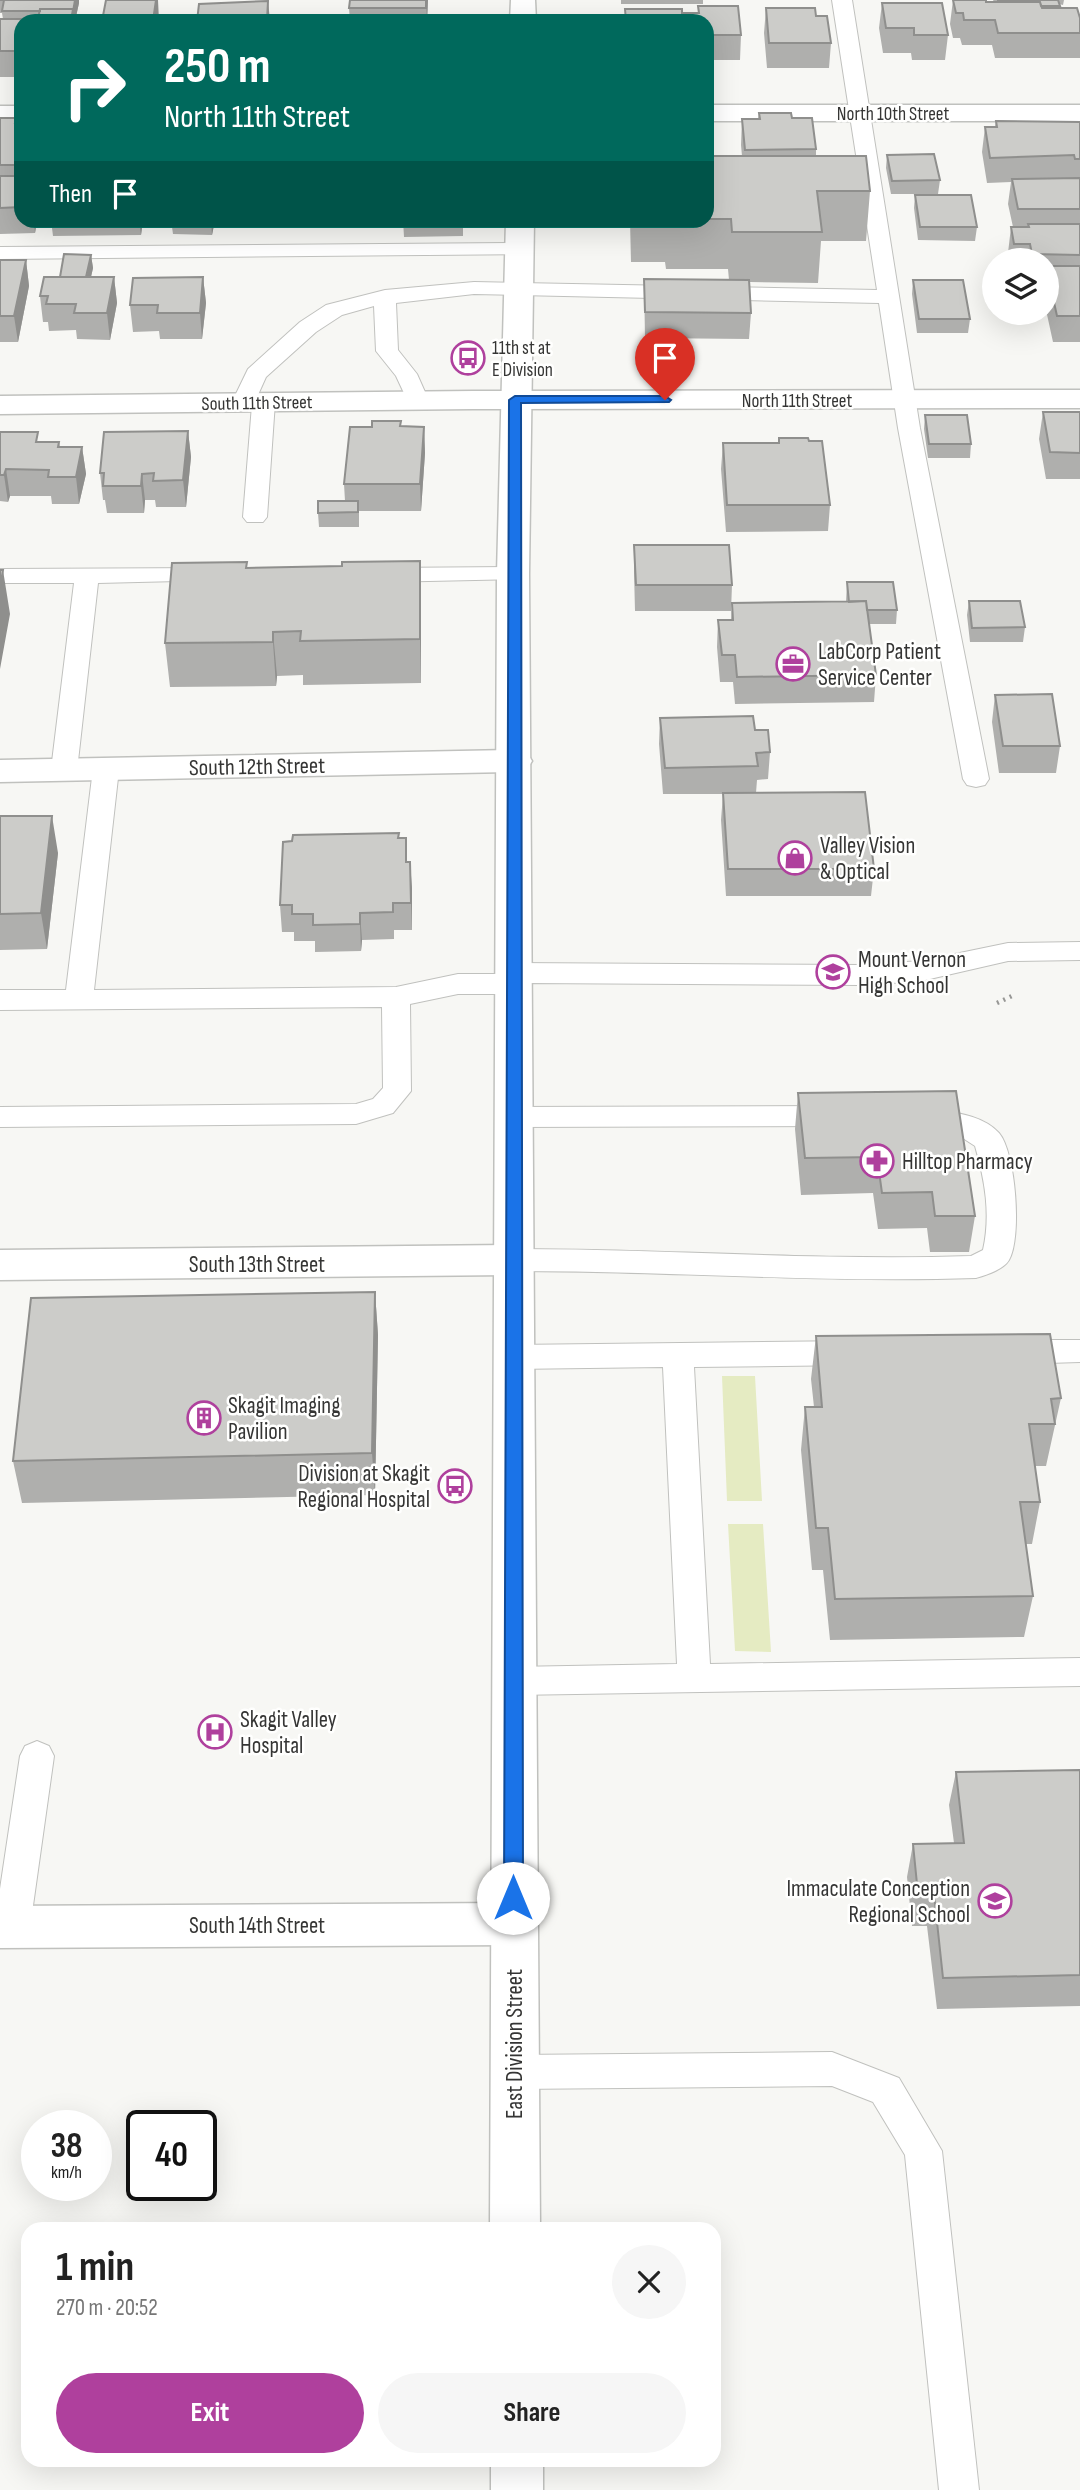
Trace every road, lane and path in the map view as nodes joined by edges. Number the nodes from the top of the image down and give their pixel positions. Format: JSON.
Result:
{"nodes":[{"id":1,"x":842,"y":0,"type":"edge"},
{"id":2,"x":714,"y":113,"type":"edge"},
{"id":3,"x":859,"y":113,"type":"junction"},
{"id":4,"x":1080,"y":113,"type":"edge"},
{"id":5,"x":519,"y":235,"type":"edge"},
{"id":6,"x":0,"y":253,"type":"edge"},
{"id":7,"x":518,"y":288,"type":"junction"},
{"id":8,"x":385,"y":297,"type":"junction"},
{"id":9,"x":889,"y":297,"type":"junction"},
{"id":10,"x":1080,"y":399,"type":"edge"},
{"id":11,"x":515,"y":400,"type":"junction"},
{"id":12,"x":905,"y":400,"type":"junction"},
{"id":13,"x":418,"y":401,"type":"junction"},
{"id":14,"x":253,"y":402,"type":"junction"},
{"id":15,"x":0,"y":405,"type":"edge"},
{"id":16,"x":255,"y":517,"type":"dead end"},
{"id":17,"x":513,"y":574,"type":"junction"},
{"id":18,"x":236,"y":575,"type":"edge"},
{"id":19,"x":358,"y":575,"type":"edge"},
{"id":20,"x":0,"y":576,"type":"edge"},
{"id":21,"x":87,"y":576,"type":"junction"},
{"id":22,"x":515,"y":761,"type":"junction"},
{"id":23,"x":106,"y":769,"type":"junction"},
{"id":24,"x":64,"y":770,"type":"junction"},
{"id":25,"x":0,"y":771,"type":"edge"},
{"id":26,"x":976,"y":779,"type":"dead end"},
{"id":27,"x":1080,"y":951,"type":"edge"},
{"id":28,"x":513,"y":978,"type":"junction"},
{"id":29,"x":396,"y":997,"type":"junction"},
{"id":30,"x":79,"y":999,"type":"junction"},
{"id":31,"x":0,"y":1000,"type":"edge"},
{"id":32,"x":0,"y":1117,"type":"edge"},
{"id":33,"x":513,"y":1117,"type":"junction"},
{"id":34,"x":513,"y":1260,"type":"junction"},
{"id":35,"x":0,"y":1265,"type":"edge"},
{"id":36,"x":1077,"y":1351,"type":"dead end"},
{"id":37,"x":981,"y":1352,"type":"edge"},
{"id":38,"x":884,"y":1353,"type":"edge"},
{"id":39,"x":678,"y":1355,"type":"junction"},
{"id":40,"x":513,"y":1357,"type":"junction"},
{"id":41,"x":1080,"y":1672,"type":"edge"},
{"id":42,"x":694,"y":1677,"type":"junction"},
{"id":43,"x":513,"y":1681,"type":"junction"},
{"id":44,"x":37,"y":1755,"type":"dead end"},
{"id":45,"x":513,"y":1924,"type":"junction"},
{"id":46,"x":6,"y":1927,"type":"edge"},
{"id":47,"x":514,"y":2072,"type":"junction"},
{"id":48,"x":515,"y":2222,"type":"edge"},
{"id":49,"x":517,"y":2467,"type":"edge"},
{"id":50,"x":517,"y":2490,"type":"edge"},
{"id":51,"x":959,"y":2490,"type":"edge"}],
"edges":[{"from":1,"to":3,"type":"lane"},
{"from":2,"to":3,"type":"street","name":"North 10th Street"},
{"from":3,"to":4,"type":"street","name":"North 10th Street"},
{"from":3,"to":9,"type":"lane"},
{"from":5,"to":6,"type":"lane"},
{"from":5,"to":7,"type":"street","name":"East Division Street"},
{"from":7,"to":8,"type":"lane"},
{"from":7,"to":9,"type":"lane"},
{"from":7,"to":11,"type":"street","name":"East Division Street"},
{"from":8,"to":13,"type":"lane"},
{"from":8,"to":14,"type":"lane"},
{"from":9,"to":12,"type":"lane"},
{"from":10,"to":12,"type":"street","name":"North 11th Street"},
{"from":11,"to":12,"type":"street","name":"North 11th Street"},
{"from":11,"to":13,"type":"street","name":"South 11th Street"},
{"from":11,"to":17,"type":"street","name":"East Division Street"},
{"from":12,"to":26,"type":"lane"},
{"from":13,"to":14,"type":"street","name":"South 11th Street"},
{"from":14,"to":15,"type":"street","name":"South 11th Street"},
{"from":14,"to":16,"type":"lane"},
{"from":17,"to":19,"type":"lane"},
{"from":17,"to":22,"type":"street","name":"East Division Street"},
{"from":18,"to":21,"type":"lane"},
{"from":20,"to":21,"type":"lane"},
{"from":21,"to":24,"type":"lane"},
{"from":22,"to":23,"type":"street","name":"South 12th Street"},
{"from":22,"to":28,"type":"street","name":"East Division Street"},
{"from":23,"to":24,"type":"street","name":"South 12th Street"},
{"from":23,"to":30,"type":"lane"},
{"from":24,"to":25,"type":"street","name":"South 12th Street"},
{"from":27,"to":28,"type":"lane"},
{"from":28,"to":29,"type":"lane"},
{"from":28,"to":33,"type":"street","name":"East Division Street"},
{"from":29,"to":30,"type":"lane"},
{"from":29,"to":32,"type":"lane"},
{"from":30,"to":31,"type":"lane"},
{"from":33,"to":34,"type":"street","name":"East Division Street"},
{"from":33,"to":34,"type":"lane"},
{"from":34,"to":35,"type":"street","name":"South 13th Street"},
{"from":34,"to":40,"type":"street","name":"East Division Street"},
{"from":36,"to":37,"type":"lane"},
{"from":38,"to":39,"type":"lane"},
{"from":39,"to":40,"type":"lane"},
{"from":39,"to":42,"type":"lane"},
{"from":40,"to":43,"type":"street","name":"East Division Street"},
{"from":41,"to":42,"type":"lane"},
{"from":42,"to":43,"type":"lane"},
{"from":43,"to":45,"type":"street","name":"East Division Street"},
{"from":44,"to":46,"type":"lane"},
{"from":45,"to":46,"type":"street","name":"South 14th Street"},
{"from":45,"to":47,"type":"street","name":"East Division Street"},
{"from":47,"to":48,"type":"street","name":"East Division Street"},
{"from":47,"to":51,"type":"lane"},
{"from":49,"to":50,"type":"street"}]}
